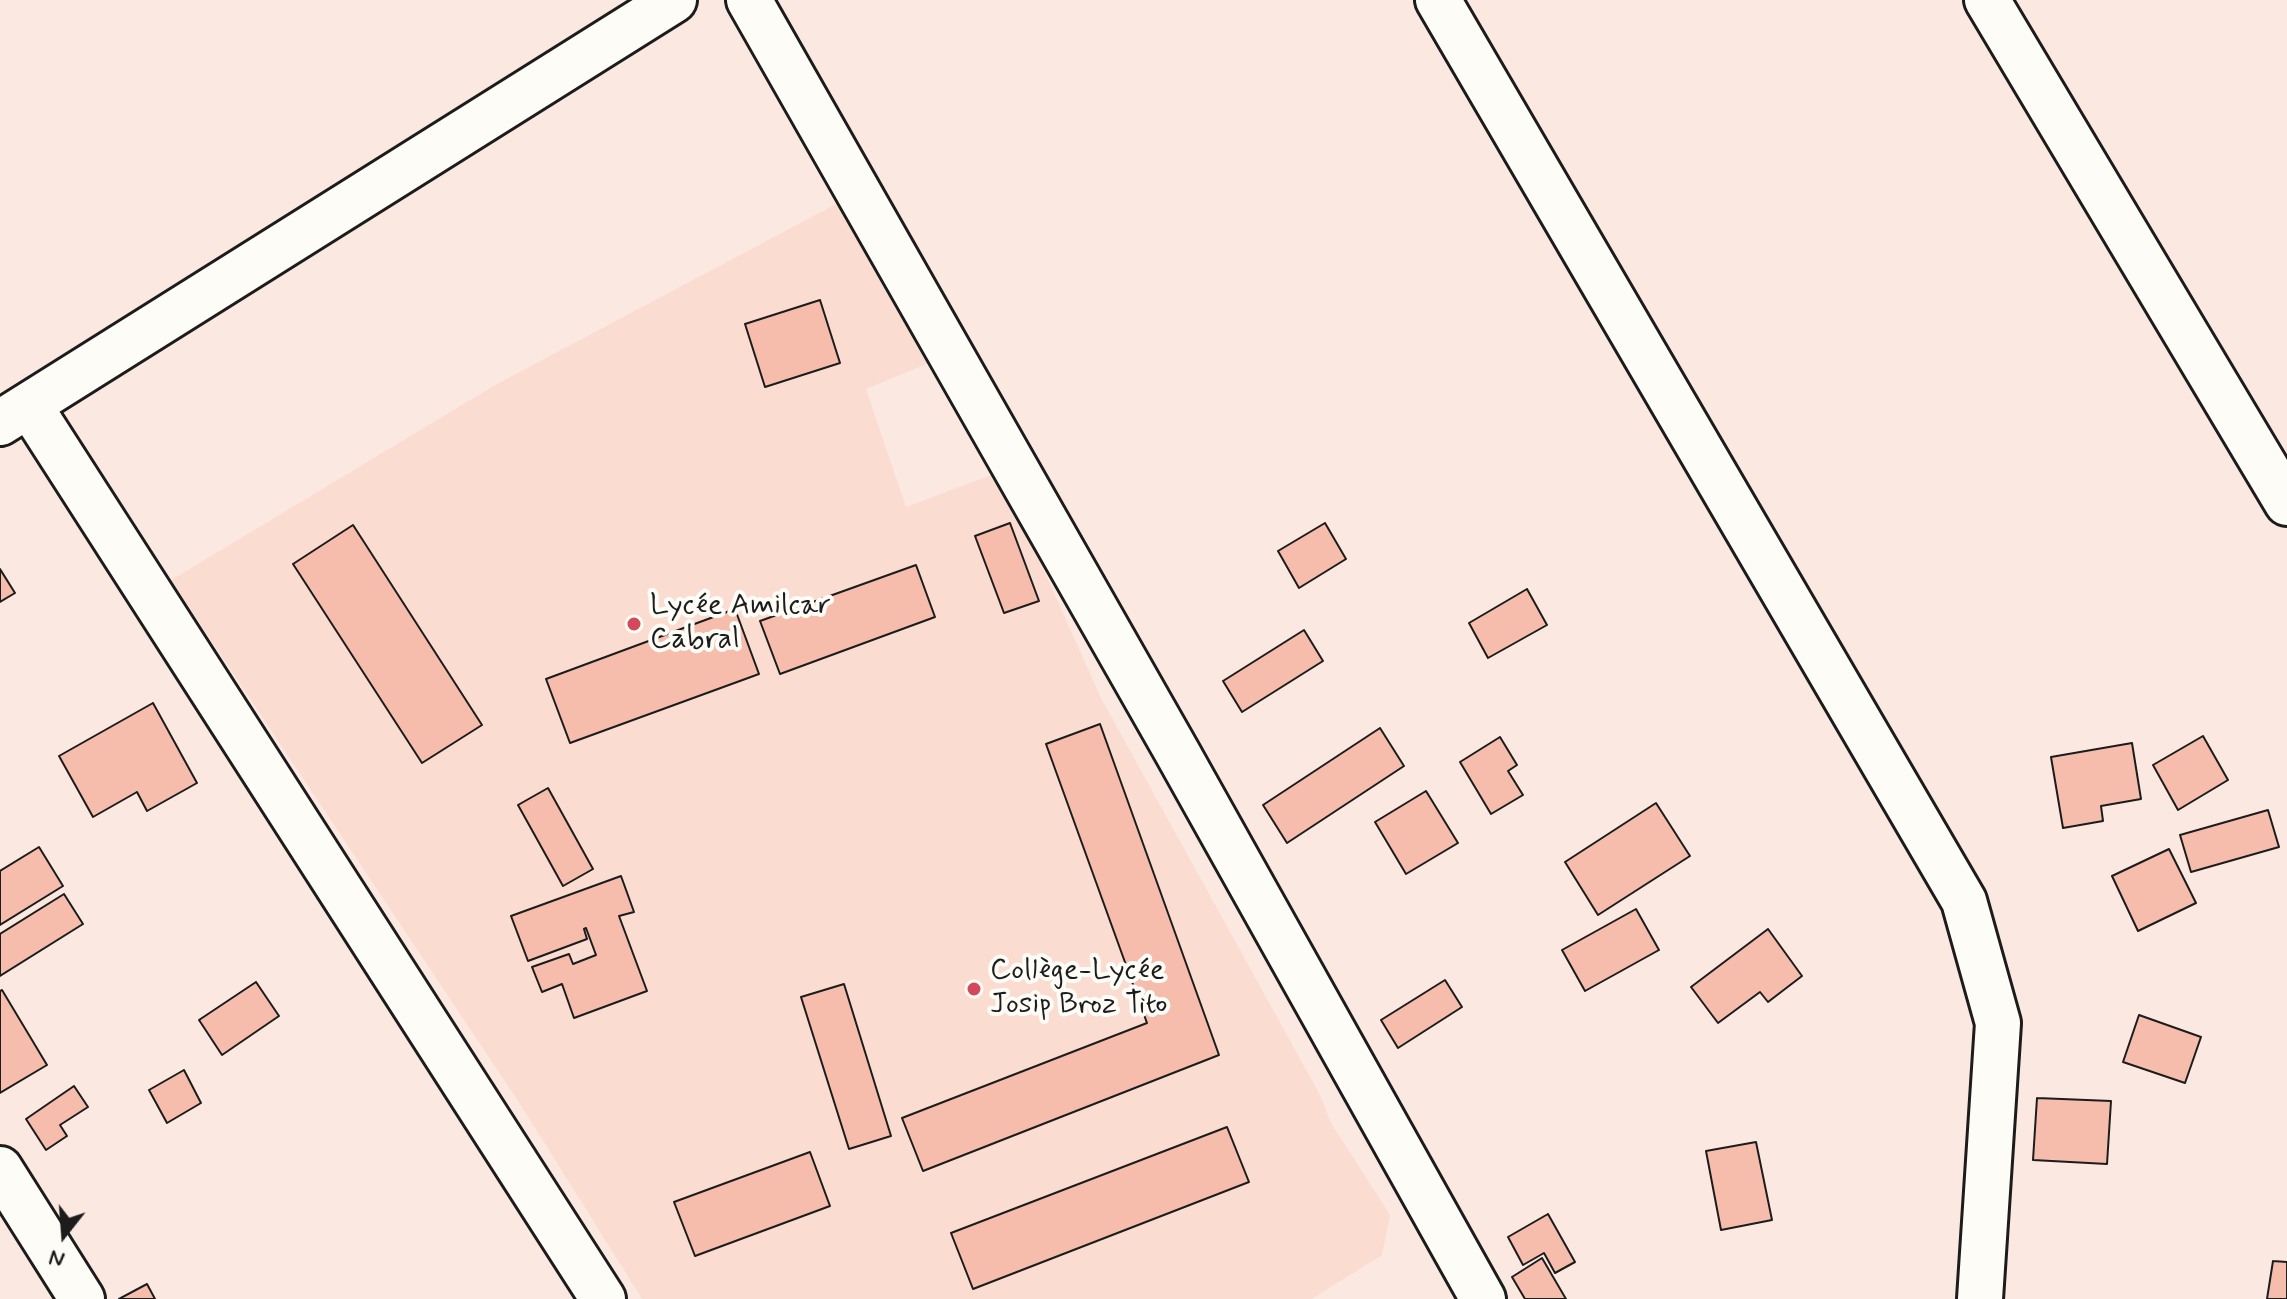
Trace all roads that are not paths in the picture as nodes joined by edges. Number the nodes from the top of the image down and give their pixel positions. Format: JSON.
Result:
{"nodes":[{"id":1,"x":674,"y":0,"type":"edge"},
{"id":2,"x":749,"y":0,"type":"edge"},
{"id":3,"x":1438,"y":0,"type":"edge"},
{"id":4,"x":1987,"y":0,"type":"edge"},
{"id":5,"x":15,"y":414,"type":"edge"},
{"id":6,"x":2287,"y":503,"type":"edge"},
{"id":7,"x":0,"y":1169,"type":"edge"},
{"id":8,"x":82,"y":1299,"type":"edge"},
{"id":9,"x":603,"y":1299,"type":"edge"},
{"id":10,"x":1483,"y":1299,"type":"edge"},
{"id":11,"x":1980,"y":1299,"type":"edge"}],
"edges":[{"from":1,"to":5,"type":"street"},
{"from":2,"to":10,"type":"street"},
{"from":3,"to":11,"type":"street"},
{"from":4,"to":6,"type":"street"},
{"from":5,"to":9,"type":"street"},
{"from":7,"to":8,"type":"street"}]}
